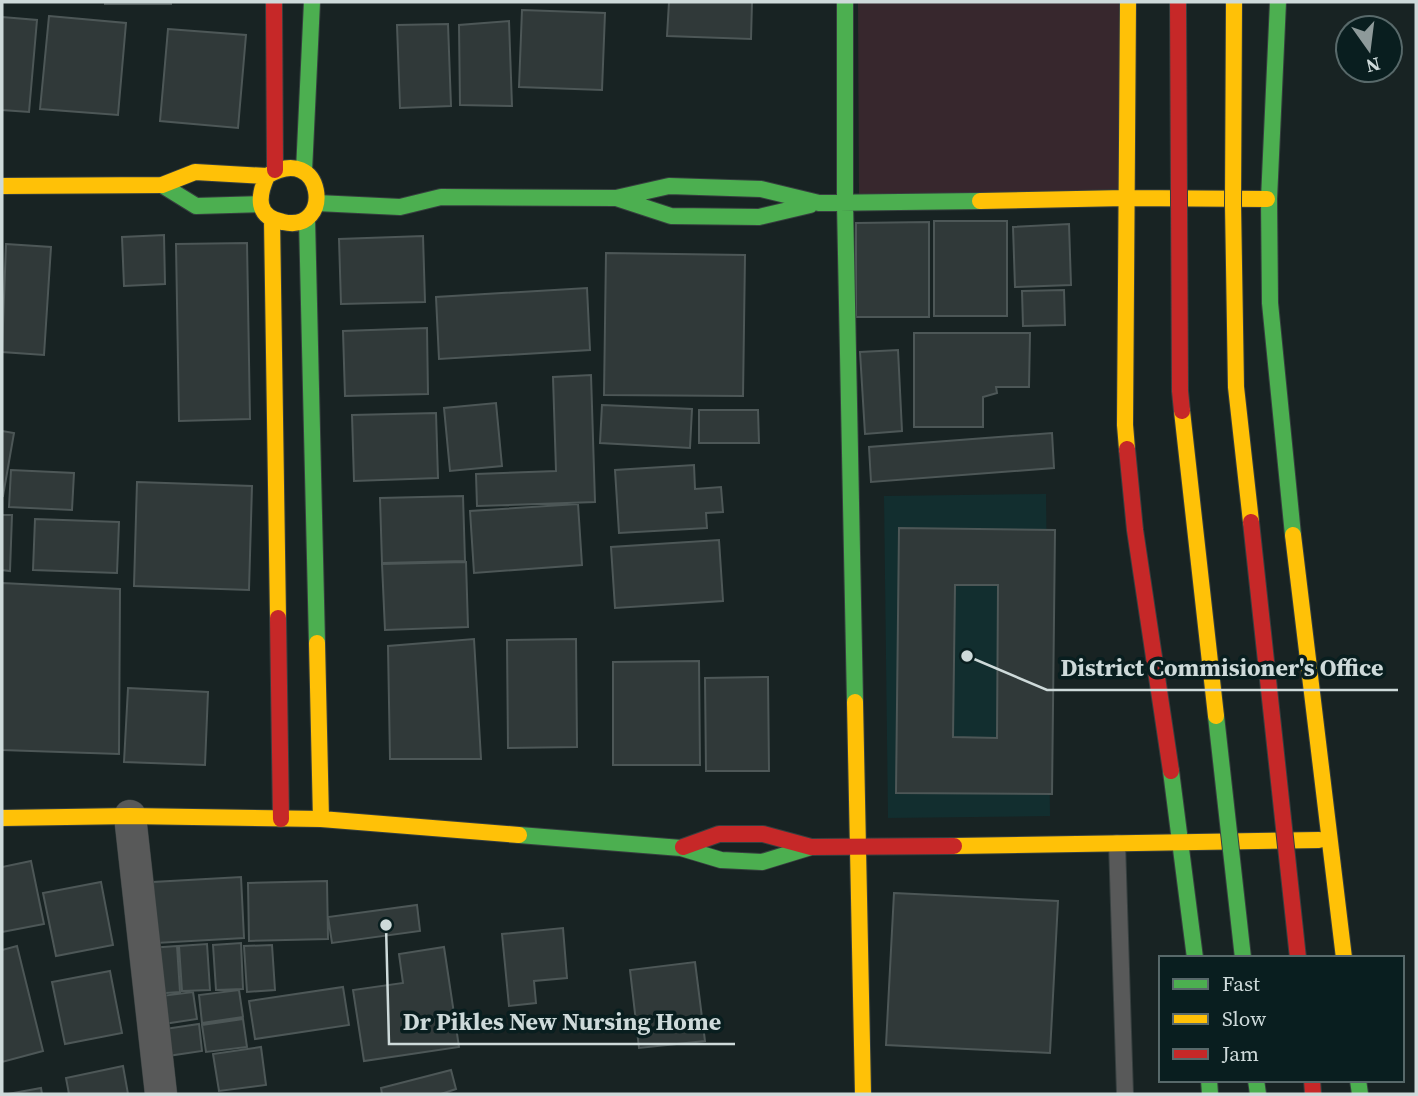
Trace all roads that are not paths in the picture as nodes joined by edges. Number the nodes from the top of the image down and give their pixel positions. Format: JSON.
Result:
{"nodes":[{"id":1,"x":274,"y":2,"type":"edge"},
{"id":2,"x":312,"y":2,"type":"edge"},
{"id":3,"x":845,"y":2,"type":"edge"},
{"id":4,"x":1128,"y":2,"type":"edge"},
{"id":5,"x":1178,"y":2,"type":"edge"},
{"id":6,"x":1234,"y":2,"type":"edge"},
{"id":7,"x":1278,"y":2,"type":"edge"},
{"id":8,"x":271,"y":173,"type":"junction"},
{"id":9,"x":313,"y":175,"type":"junction"},
{"id":10,"x":162,"y":185,"type":"junction"},
{"id":11,"x":2,"y":186,"type":"edge"},
{"id":12,"x":411,"y":186,"type":"dead end"},
{"id":13,"x":441,"y":197,"type":"junction"},
{"id":14,"x":616,"y":198,"type":"junction"},
{"id":15,"x":1125,"y":198,"type":"junction"},
{"id":16,"x":1269,"y":198,"type":"junction"},
{"id":17,"x":317,"y":203,"type":"junction"},
{"id":18,"x":819,"y":203,"type":"junction"},
{"id":19,"x":261,"y":204,"type":"junction"},
{"id":20,"x":845,"y":204,"type":"junction"},
{"id":21,"x":272,"y":219,"type":"junction"},
{"id":22,"x":307,"y":219,"type":"junction"},
{"id":23,"x":130,"y":816,"type":"junction"},
{"id":24,"x":2,"y":818,"type":"edge"},
{"id":25,"x":281,"y":819,"type":"junction"},
{"id":26,"x":321,"y":819,"type":"junction"},
{"id":27,"x":1331,"y":840,"type":"junction"},
{"id":28,"x":1182,"y":842,"type":"junction"},
{"id":29,"x":1117,"y":843,"type":"junction"},
{"id":30,"x":811,"y":847,"type":"junction"},
{"id":31,"x":858,"y":847,"type":"junction"},
{"id":32,"x":681,"y":848,"type":"junction"},
{"id":33,"x":1195,"y":956,"type":"edge"},
{"id":34,"x":1243,"y":956,"type":"edge"},
{"id":35,"x":1298,"y":956,"type":"edge"},
{"id":36,"x":1345,"y":956,"type":"edge"},
{"id":37,"x":161,"y":1094,"type":"edge"},
{"id":38,"x":863,"y":1094,"type":"edge"},
{"id":39,"x":1125,"y":1094,"type":"edge"}],
"edges":[{"from":1,"to":8,"type":"main road"},
{"from":2,"to":9,"type":"main road"},
{"from":3,"to":20,"type":"main road"},
{"from":4,"to":15,"type":"main road"},
{"from":5,"to":34,"type":"main road","bridge":true},
{"from":6,"to":35,"type":"main road","bridge":true},
{"from":7,"to":16,"type":"main road"},
{"from":8,"to":9,"type":"main road"},
{"from":8,"to":10,"type":"main road"},
{"from":8,"to":19,"type":"main road"},
{"from":9,"to":17,"type":"main road"},
{"from":10,"to":11,"type":"main road"},
{"from":10,"to":19,"type":"main road"},
{"from":12,"to":13,"type":"main road"},
{"from":13,"to":14,"type":"main road"},
{"from":13,"to":17,"type":"main road"},
{"from":14,"to":18,"type":"main road"},
{"from":14,"to":18,"type":"main road"},
{"from":15,"to":16,"type":"main road"},
{"from":15,"to":20,"type":"main road"},
{"from":15,"to":28,"type":"main road"},
{"from":16,"to":27,"type":"main road"},
{"from":17,"to":22,"type":"main road"},
{"from":18,"to":20,"type":"main road"},
{"from":19,"to":21,"type":"main road"},
{"from":20,"to":31,"type":"main road"},
{"from":21,"to":22,"type":"main road"},
{"from":21,"to":25,"type":"main road"},
{"from":22,"to":26,"type":"main road"},
{"from":23,"to":24,"type":"main road"},
{"from":23,"to":25,"type":"main road"},
{"from":23,"to":37,"type":"street"},
{"from":25,"to":26,"type":"main road"},
{"from":26,"to":32,"type":"main road"},
{"from":27,"to":28,"type":"main road"},
{"from":27,"to":36,"type":"main road"},
{"from":28,"to":29,"type":"main road"},
{"from":28,"to":33,"type":"main road"},
{"from":29,"to":31,"type":"main road"},
{"from":29,"to":39,"type":"lane"},
{"from":30,"to":31,"type":"main road"},
{"from":30,"to":32,"type":"main road"},
{"from":30,"to":32,"type":"main road"},
{"from":31,"to":38,"type":"main road"}]}
